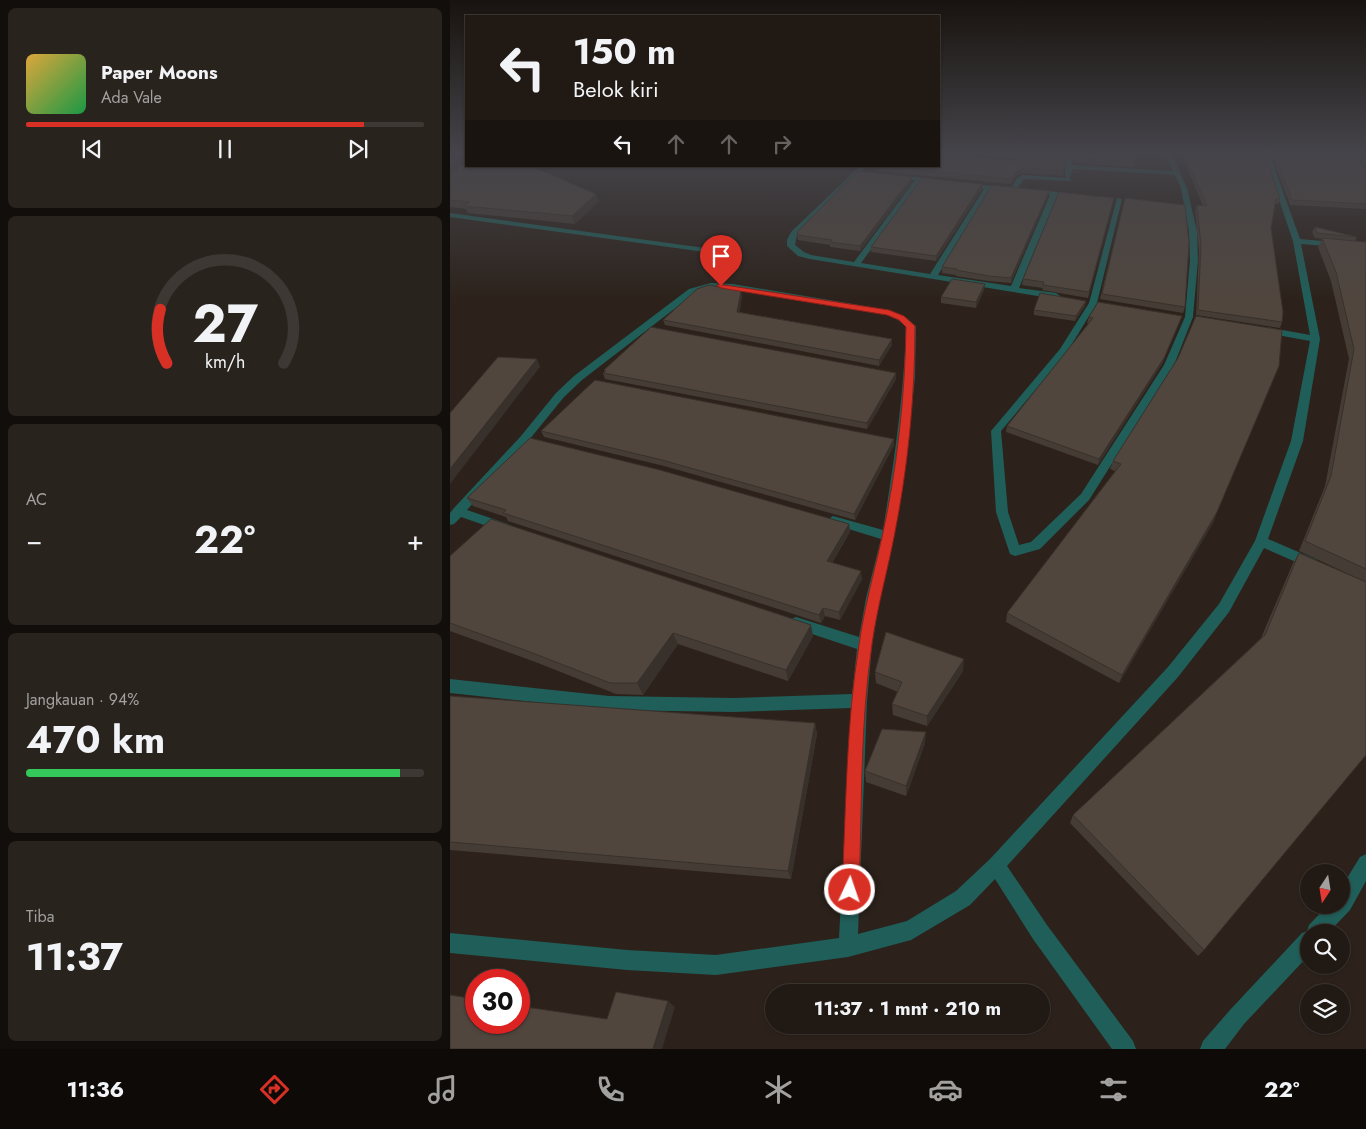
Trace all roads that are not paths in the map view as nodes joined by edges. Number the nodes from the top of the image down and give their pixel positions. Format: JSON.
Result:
{"nodes":[{"id":1,"x":829,"y":202,"type":"edge"},
{"id":2,"x":901,"y":202,"type":"edge"},
{"id":3,"x":979,"y":202,"type":"edge"},
{"id":4,"x":1051,"y":202,"type":"edge"},
{"id":5,"x":1114,"y":202,"type":"edge"},
{"id":6,"x":1187,"y":202,"type":"edge"},
{"id":7,"x":1283,"y":202,"type":"edge"},
{"id":8,"x":1179,"y":205,"type":"edge"},
{"id":9,"x":1188,"y":206,"type":"junction"},
{"id":10,"x":450,"y":215,"type":"edge"},
{"id":11,"x":1297,"y":241,"type":"junction"},
{"id":12,"x":1366,"y":247,"type":"edge"},
{"id":13,"x":705,"y":250,"type":"dead end"},
{"id":14,"x":856,"y":264,"type":"junction"},
{"id":15,"x":932,"y":276,"type":"junction"},
{"id":16,"x":1014,"y":289,"type":"junction"},
{"id":17,"x":1064,"y":298,"type":"edge"},
{"id":18,"x":1258,"y":329,"type":"edge"},
{"id":19,"x":1315,"y":339,"type":"junction"},
{"id":20,"x":578,"y":378,"type":"junction"},
{"id":21,"x":597,"y":382,"type":"edge"},
{"id":22,"x":454,"y":516,"type":"edge"},
{"id":23,"x":823,"y":517,"type":"edge"},
{"id":24,"x":514,"y":530,"type":"edge"},
{"id":25,"x":888,"y":536,"type":"junction"},
{"id":26,"x":1261,"y":541,"type":"junction"},
{"id":27,"x":1326,"y":571,"type":"edge"},
{"id":28,"x":780,"y":617,"type":"edge"},
{"id":29,"x":865,"y":646,"type":"junction"},
{"id":30,"x":450,"y":686,"type":"edge"},
{"id":31,"x":859,"y":701,"type":"junction"},
{"id":32,"x":1366,"y":863,"type":"edge"},
{"id":33,"x":996,"y":865,"type":"junction"},
{"id":34,"x":1323,"y":924,"type":"edge"},
{"id":35,"x":450,"y":943,"type":"edge"},
{"id":36,"x":848,"y":947,"type":"junction"},
{"id":37,"x":1300,"y":950,"type":"edge"},
{"id":38,"x":1125,"y":1049,"type":"edge"},
{"id":39,"x":1211,"y":1049,"type":"edge"}],
"edges":[{"from":1,"to":14,"type":"street"},
{"from":2,"to":14,"type":"street"},
{"from":3,"to":15,"type":"street"},
{"from":4,"to":16,"type":"street"},
{"from":5,"to":9,"type":"street"},
{"from":6,"to":9,"type":"street"},
{"from":7,"to":11,"type":"street"},
{"from":8,"to":9,"type":"street"},
{"from":10,"to":13,"type":"street"},
{"from":11,"to":12,"type":"street"},
{"from":11,"to":19,"type":"street"},
{"from":14,"to":15,"type":"street"},
{"from":15,"to":16,"type":"street"},
{"from":16,"to":17,"type":"street"},
{"from":18,"to":19,"type":"street"},
{"from":19,"to":26,"type":"street"},
{"from":20,"to":21,"type":"street"},
{"from":20,"to":22,"type":"street"},
{"from":20,"to":25,"type":"street"},
{"from":22,"to":24,"type":"street"},
{"from":23,"to":25,"type":"street"},
{"from":25,"to":29,"type":"street"},
{"from":26,"to":27,"type":"street"},
{"from":26,"to":33,"type":"street"},
{"from":28,"to":29,"type":"street"},
{"from":29,"to":31,"type":"street"},
{"from":30,"to":31,"type":"street"},
{"from":31,"to":36,"type":"street"},
{"from":32,"to":34,"type":"street"},
{"from":33,"to":36,"type":"street"},
{"from":33,"to":38,"type":"street"},
{"from":35,"to":36,"type":"street"},
{"from":37,"to":39,"type":"street"}]}
